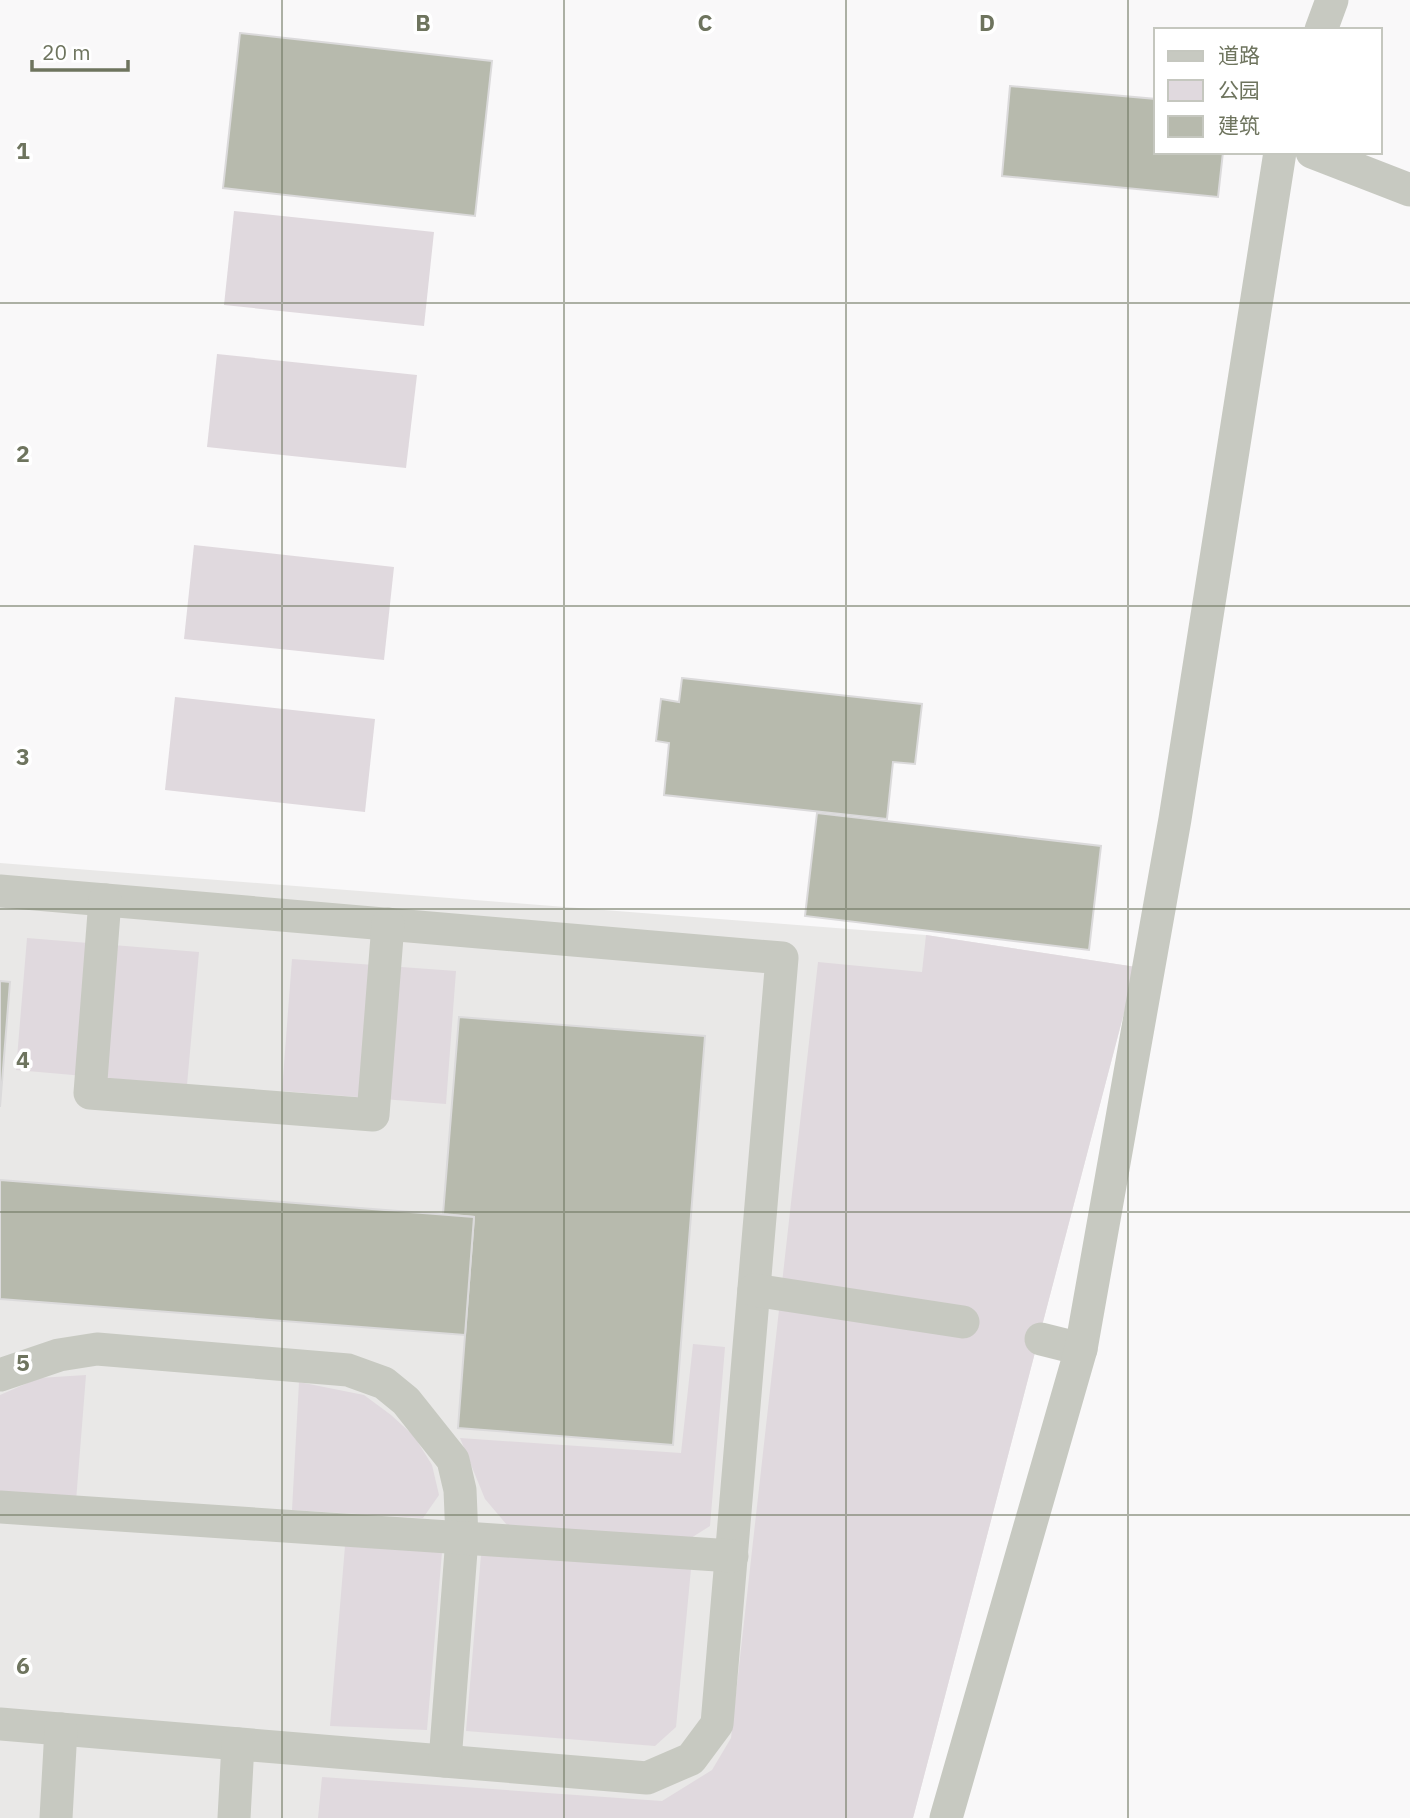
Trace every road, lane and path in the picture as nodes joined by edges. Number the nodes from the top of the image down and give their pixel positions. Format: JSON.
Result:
{"nodes":[{"id":1,"x":1332,"y":0,"type":"edge"},
{"id":2,"x":1322,"y":28,"type":"edge"},
{"id":3,"x":1280,"y":154,"type":"edge"},
{"id":4,"x":1317,"y":154,"type":"edge"},
{"id":5,"x":1410,"y":190,"type":"edge"},
{"id":6,"x":0,"y":891,"type":"edge"},
{"id":7,"x":105,"y":900,"type":"junction"},
{"id":8,"x":388,"y":924,"type":"junction"},
{"id":9,"x":754,"y":1290,"type":"junction"},
{"id":10,"x":963,"y":1322,"type":"dead end"},
{"id":11,"x":1041,"y":1339,"type":"dead end"},
{"id":12,"x":1081,"y":1349,"type":"junction"},
{"id":13,"x":0,"y":1375,"type":"edge"},
{"id":14,"x":0,"y":1507,"type":"edge"},
{"id":15,"x":462,"y":1538,"type":"junction"},
{"id":16,"x":732,"y":1556,"type":"junction"},
{"id":17,"x":0,"y":1724,"type":"edge"},
{"id":18,"x":61,"y":1729,"type":"junction"},
{"id":19,"x":238,"y":1744,"type":"junction"},
{"id":20,"x":445,"y":1761,"type":"junction"},
{"id":21,"x":56,"y":1818,"type":"edge"},
{"id":22,"x":234,"y":1818,"type":"edge"},
{"id":23,"x":946,"y":1818,"type":"edge"}],
"edges":[{"from":1,"to":2,"type":"street"},
{"from":3,"to":12,"type":"street"},
{"from":4,"to":5,"type":"street"},
{"from":6,"to":7,"type":"street"},
{"from":7,"to":8,"type":"street"},
{"from":7,"to":8,"type":"street"},
{"from":8,"to":9,"type":"street"},
{"from":9,"to":10,"type":"street"},
{"from":9,"to":16,"type":"street"},
{"from":11,"to":12,"type":"street"},
{"from":12,"to":23,"type":"street"},
{"from":13,"to":15,"type":"street"},
{"from":14,"to":15,"type":"street"},
{"from":15,"to":16,"type":"street"},
{"from":15,"to":20,"type":"street"},
{"from":16,"to":20,"type":"street"},
{"from":17,"to":18,"type":"street"},
{"from":18,"to":19,"type":"street"},
{"from":18,"to":21,"type":"street"},
{"from":19,"to":20,"type":"street"},
{"from":19,"to":22,"type":"street"}]}
